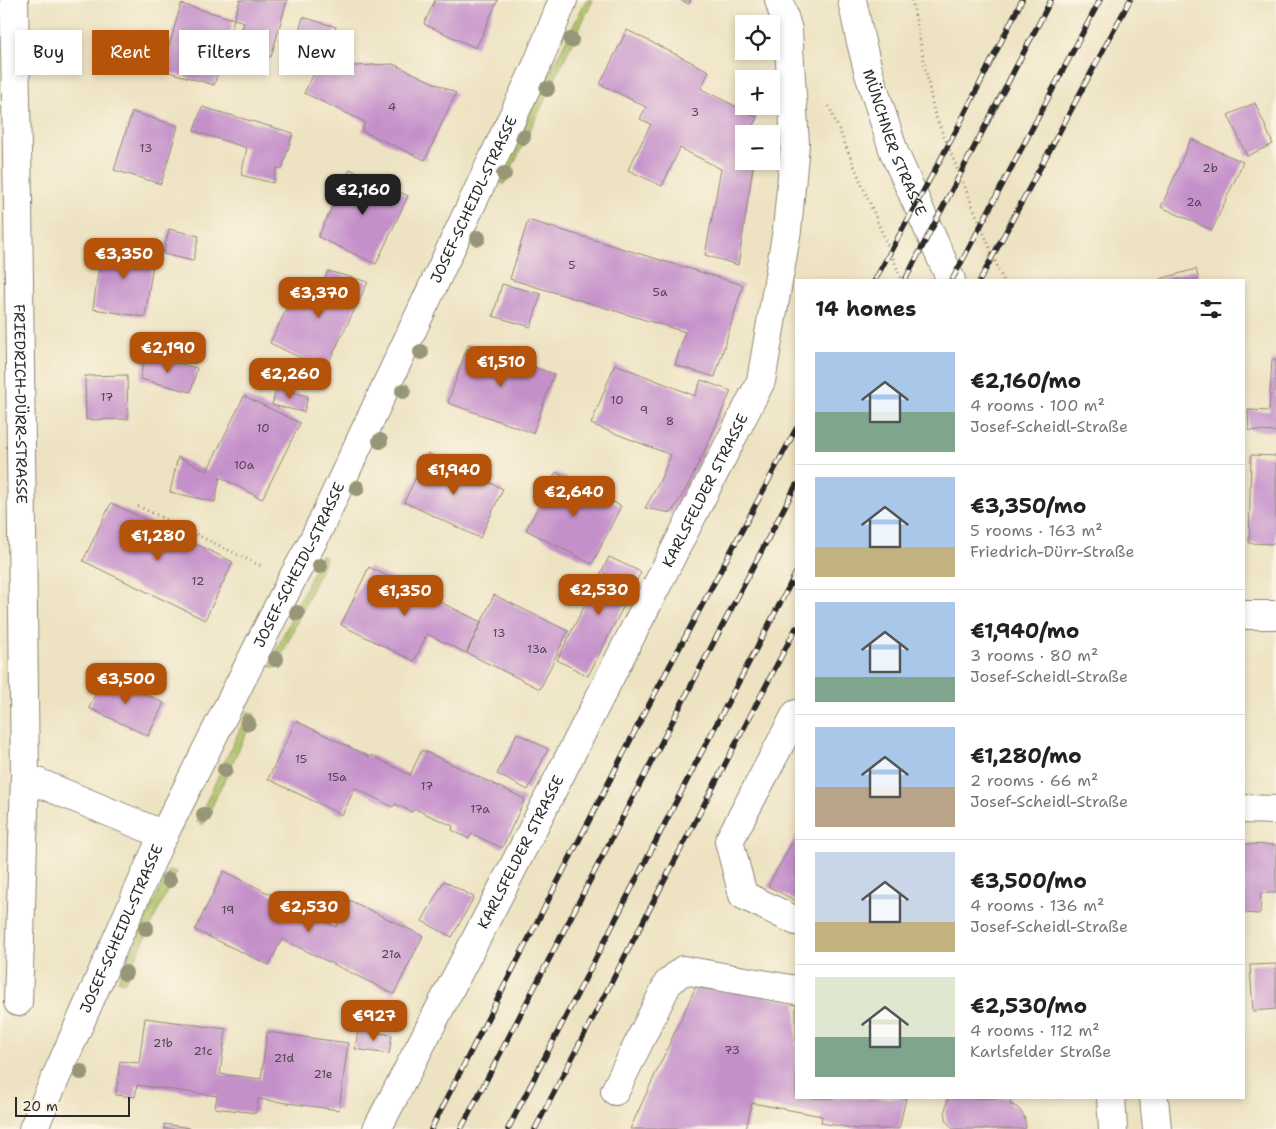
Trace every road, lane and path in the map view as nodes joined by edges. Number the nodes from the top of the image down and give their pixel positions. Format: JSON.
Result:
{"nodes":[{"id":1,"x":14,"y":0,"type":"edge"},
{"id":2,"x":563,"y":0,"type":"edge"},
{"id":3,"x":779,"y":0,"type":"edge"},
{"id":4,"x":852,"y":0,"type":"edge"},
{"id":5,"x":912,"y":0,"type":"edge"},
{"id":6,"x":827,"y":98,"type":"dead end"},
{"id":7,"x":902,"y":279,"type":"edge"},
{"id":8,"x":951,"y":279,"type":"edge"},
{"id":9,"x":1003,"y":279,"type":"edge"},
{"id":10,"x":138,"y":506,"type":"dead end"},
{"id":11,"x":292,"y":581,"type":"junction"},
{"id":12,"x":1245,"y":615,"type":"edge"},
{"id":13,"x":1276,"y":615,"type":"edge"},
{"id":14,"x":795,"y":716,"type":"edge"},
{"id":15,"x":26,"y":777,"type":"junction"},
{"id":16,"x":1245,"y":809,"type":"edge"},
{"id":17,"x":1276,"y":810,"type":"edge"},
{"id":18,"x":164,"y":835,"type":"junction"},
{"id":19,"x":795,"y":921,"type":"edge"},
{"id":20,"x":795,"y":990,"type":"edge"},
{"id":21,"x":18,"y":1002,"type":"dead end"},
{"id":22,"x":615,"y":1092,"type":"dead end"},
{"id":23,"x":1111,"y":1099,"type":"edge"},
{"id":24,"x":1154,"y":1099,"type":"edge"},
{"id":25,"x":33,"y":1129,"type":"edge"},
{"id":26,"x":377,"y":1129,"type":"edge"},
{"id":27,"x":1113,"y":1129,"type":"edge"},
{"id":28,"x":1157,"y":1129,"type":"edge"}],
"edges":[{"from":1,"to":15,"type":"street","name":"FRIEDRICH-DÜRR-STRASSE"},
{"from":2,"to":11,"type":"street","name":"JOSEF-SCHEIDL-STRASSE"},
{"from":3,"to":26,"type":"street","name":"KARLSFELDER STRASSE"},
{"from":4,"to":8,"type":"street","name":"MÜNCHNER STRASSE"},
{"from":5,"to":9,"type":"path"},
{"from":6,"to":7,"type":"path"},
{"from":10,"to":11,"type":"path"},
{"from":11,"to":18,"type":"street","name":"JOSEF-SCHEIDL-STRASSE"},
{"from":12,"to":13,"type":"street"},
{"from":14,"to":19,"type":"street"},
{"from":15,"to":18,"type":"street"},
{"from":15,"to":21,"type":"street","name":"FRIEDRICH-DÜRR-STRASSE"},
{"from":16,"to":17,"type":"street"},
{"from":18,"to":25,"type":"street","name":"JOSEF-SCHEIDL-STRASSE"},
{"from":20,"to":22,"type":"street"},
{"from":23,"to":27,"type":"street"},
{"from":24,"to":28,"type":"street"}]}
